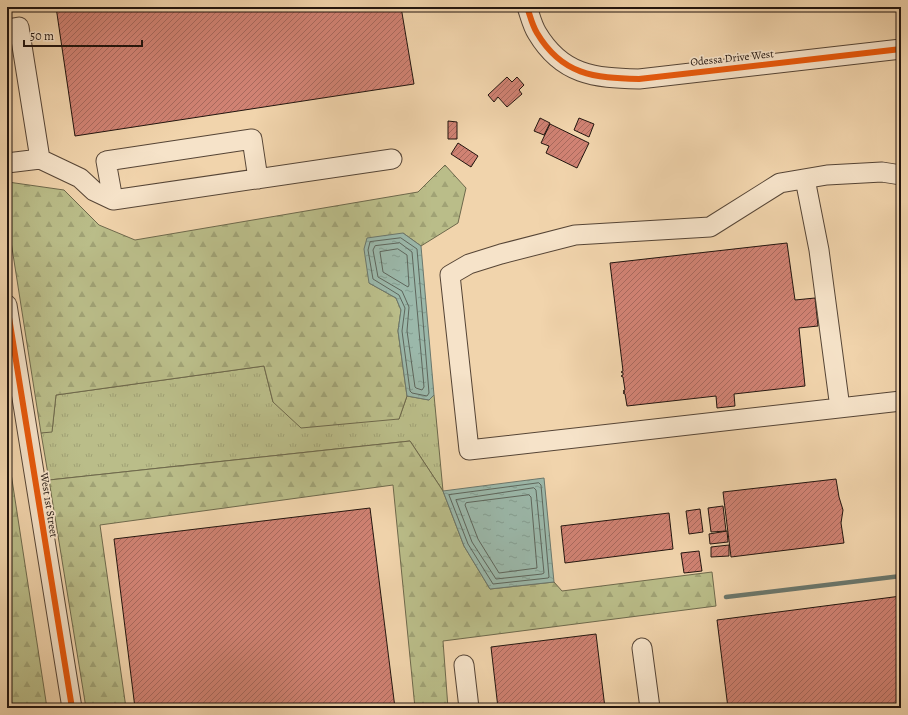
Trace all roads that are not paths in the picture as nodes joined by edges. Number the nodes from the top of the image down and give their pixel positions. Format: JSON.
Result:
{"nodes":[{"id":1,"x":527,"y":7,"type":"edge"},
{"id":2,"x":7,"y":29,"type":"edge"},
{"id":3,"x":901,"y":50,"type":"edge"},
{"id":4,"x":40,"y":159,"type":"junction"},
{"id":5,"x":392,"y":159,"type":"dead end"},
{"id":6,"x":7,"y":163,"type":"edge"},
{"id":7,"x":901,"y":174,"type":"edge"},
{"id":8,"x":258,"y":178,"type":"junction"},
{"id":9,"x":805,"y":179,"type":"junction"},
{"id":10,"x":113,"y":200,"type":"junction"},
{"id":11,"x":7,"y":305,"type":"edge"},
{"id":12,"x":901,"y":402,"type":"edge"},
{"id":13,"x":840,"y":408,"type":"junction"},
{"id":14,"x":642,"y":648,"type":"dead end"},
{"id":15,"x":464,"y":664,"type":"dead end"},
{"id":16,"x":72,"y":708,"type":"edge"},
{"id":17,"x":469,"y":708,"type":"edge"},
{"id":18,"x":650,"y":708,"type":"edge"}],
"edges":[{"from":1,"to":3,"type":"street","name":"Odessa Drive West"},
{"from":2,"to":4,"type":"street"},
{"from":4,"to":6,"type":"street"},
{"from":4,"to":10,"type":"street"},
{"from":5,"to":8,"type":"street"},
{"from":7,"to":9,"type":"street"},
{"from":8,"to":10,"type":"street"},
{"from":8,"to":10,"type":"street"},
{"from":9,"to":13,"type":"street"},
{"from":9,"to":13,"type":"street"},
{"from":11,"to":16,"type":"street","name":"West 1st Street"},
{"from":12,"to":13,"type":"street"},
{"from":14,"to":18,"type":"street"},
{"from":15,"to":17,"type":"street"}]}
